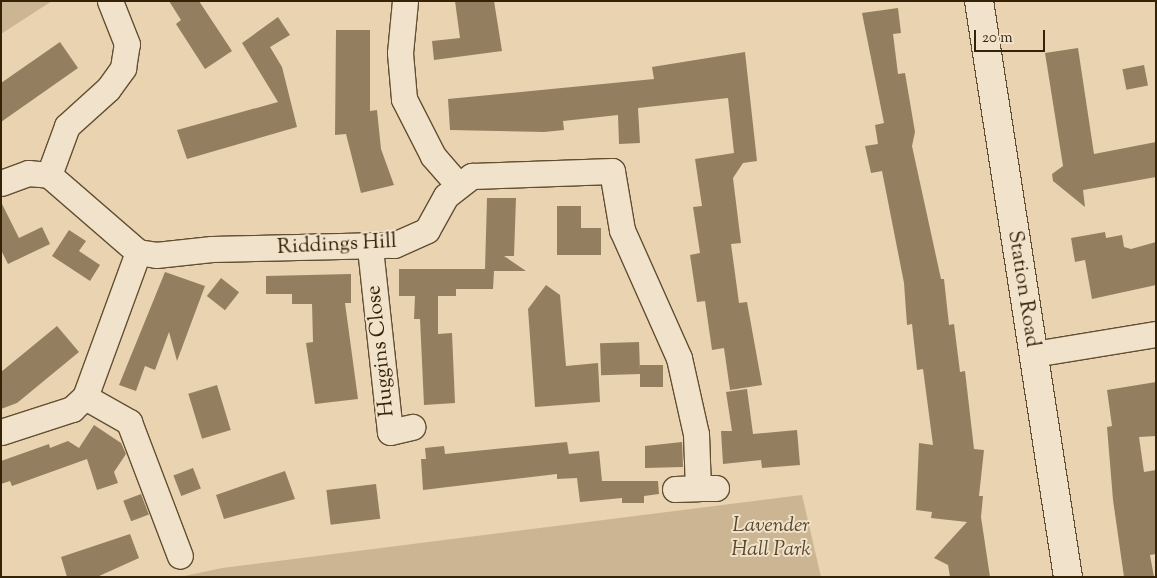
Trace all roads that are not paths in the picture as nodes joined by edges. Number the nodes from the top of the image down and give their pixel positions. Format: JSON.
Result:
{"nodes":[{"id":1,"x":110,"y":1,"type":"edge"},
{"id":2,"x":405,"y":1,"type":"edge"},
{"id":3,"x":979,"y":1,"type":"edge"},
{"id":4,"x":49,"y":175,"type":"junction"},
{"id":5,"x":1,"y":183,"type":"edge"},
{"id":6,"x":457,"y":184,"type":"junction"},
{"id":7,"x":370,"y":248,"type":"junction"},
{"id":8,"x":138,"y":252,"type":"junction"},
{"id":9,"x":1156,"y":334,"type":"edge"},
{"id":10,"x":1034,"y":354,"type":"junction"},
{"id":11,"x":85,"y":397,"type":"junction"},
{"id":12,"x":412,"y":427,"type":"dead end"},
{"id":13,"x":1,"y":432,"type":"edge"},
{"id":14,"x":696,"y":488,"type":"dead end"},
{"id":15,"x":180,"y":556,"type":"dead end"},
{"id":16,"x":1068,"y":577,"type":"edge"}],
"edges":[{"from":1,"to":4,"type":"street"},
{"from":2,"to":6,"type":"street"},
{"from":3,"to":10,"type":"street","name":"Station Road"},
{"from":4,"to":5,"type":"street"},
{"from":4,"to":8,"type":"street"},
{"from":6,"to":7,"type":"street","name":"Riddings Hill"},
{"from":6,"to":14,"type":"street"},
{"from":7,"to":8,"type":"street","name":"Riddings Hill"},
{"from":7,"to":12,"type":"street","name":"Huggins Close"},
{"from":8,"to":11,"type":"street"},
{"from":9,"to":10,"type":"street"},
{"from":10,"to":16,"type":"street","name":"Station Road"},
{"from":11,"to":13,"type":"street"},
{"from":11,"to":15,"type":"street"}]}
